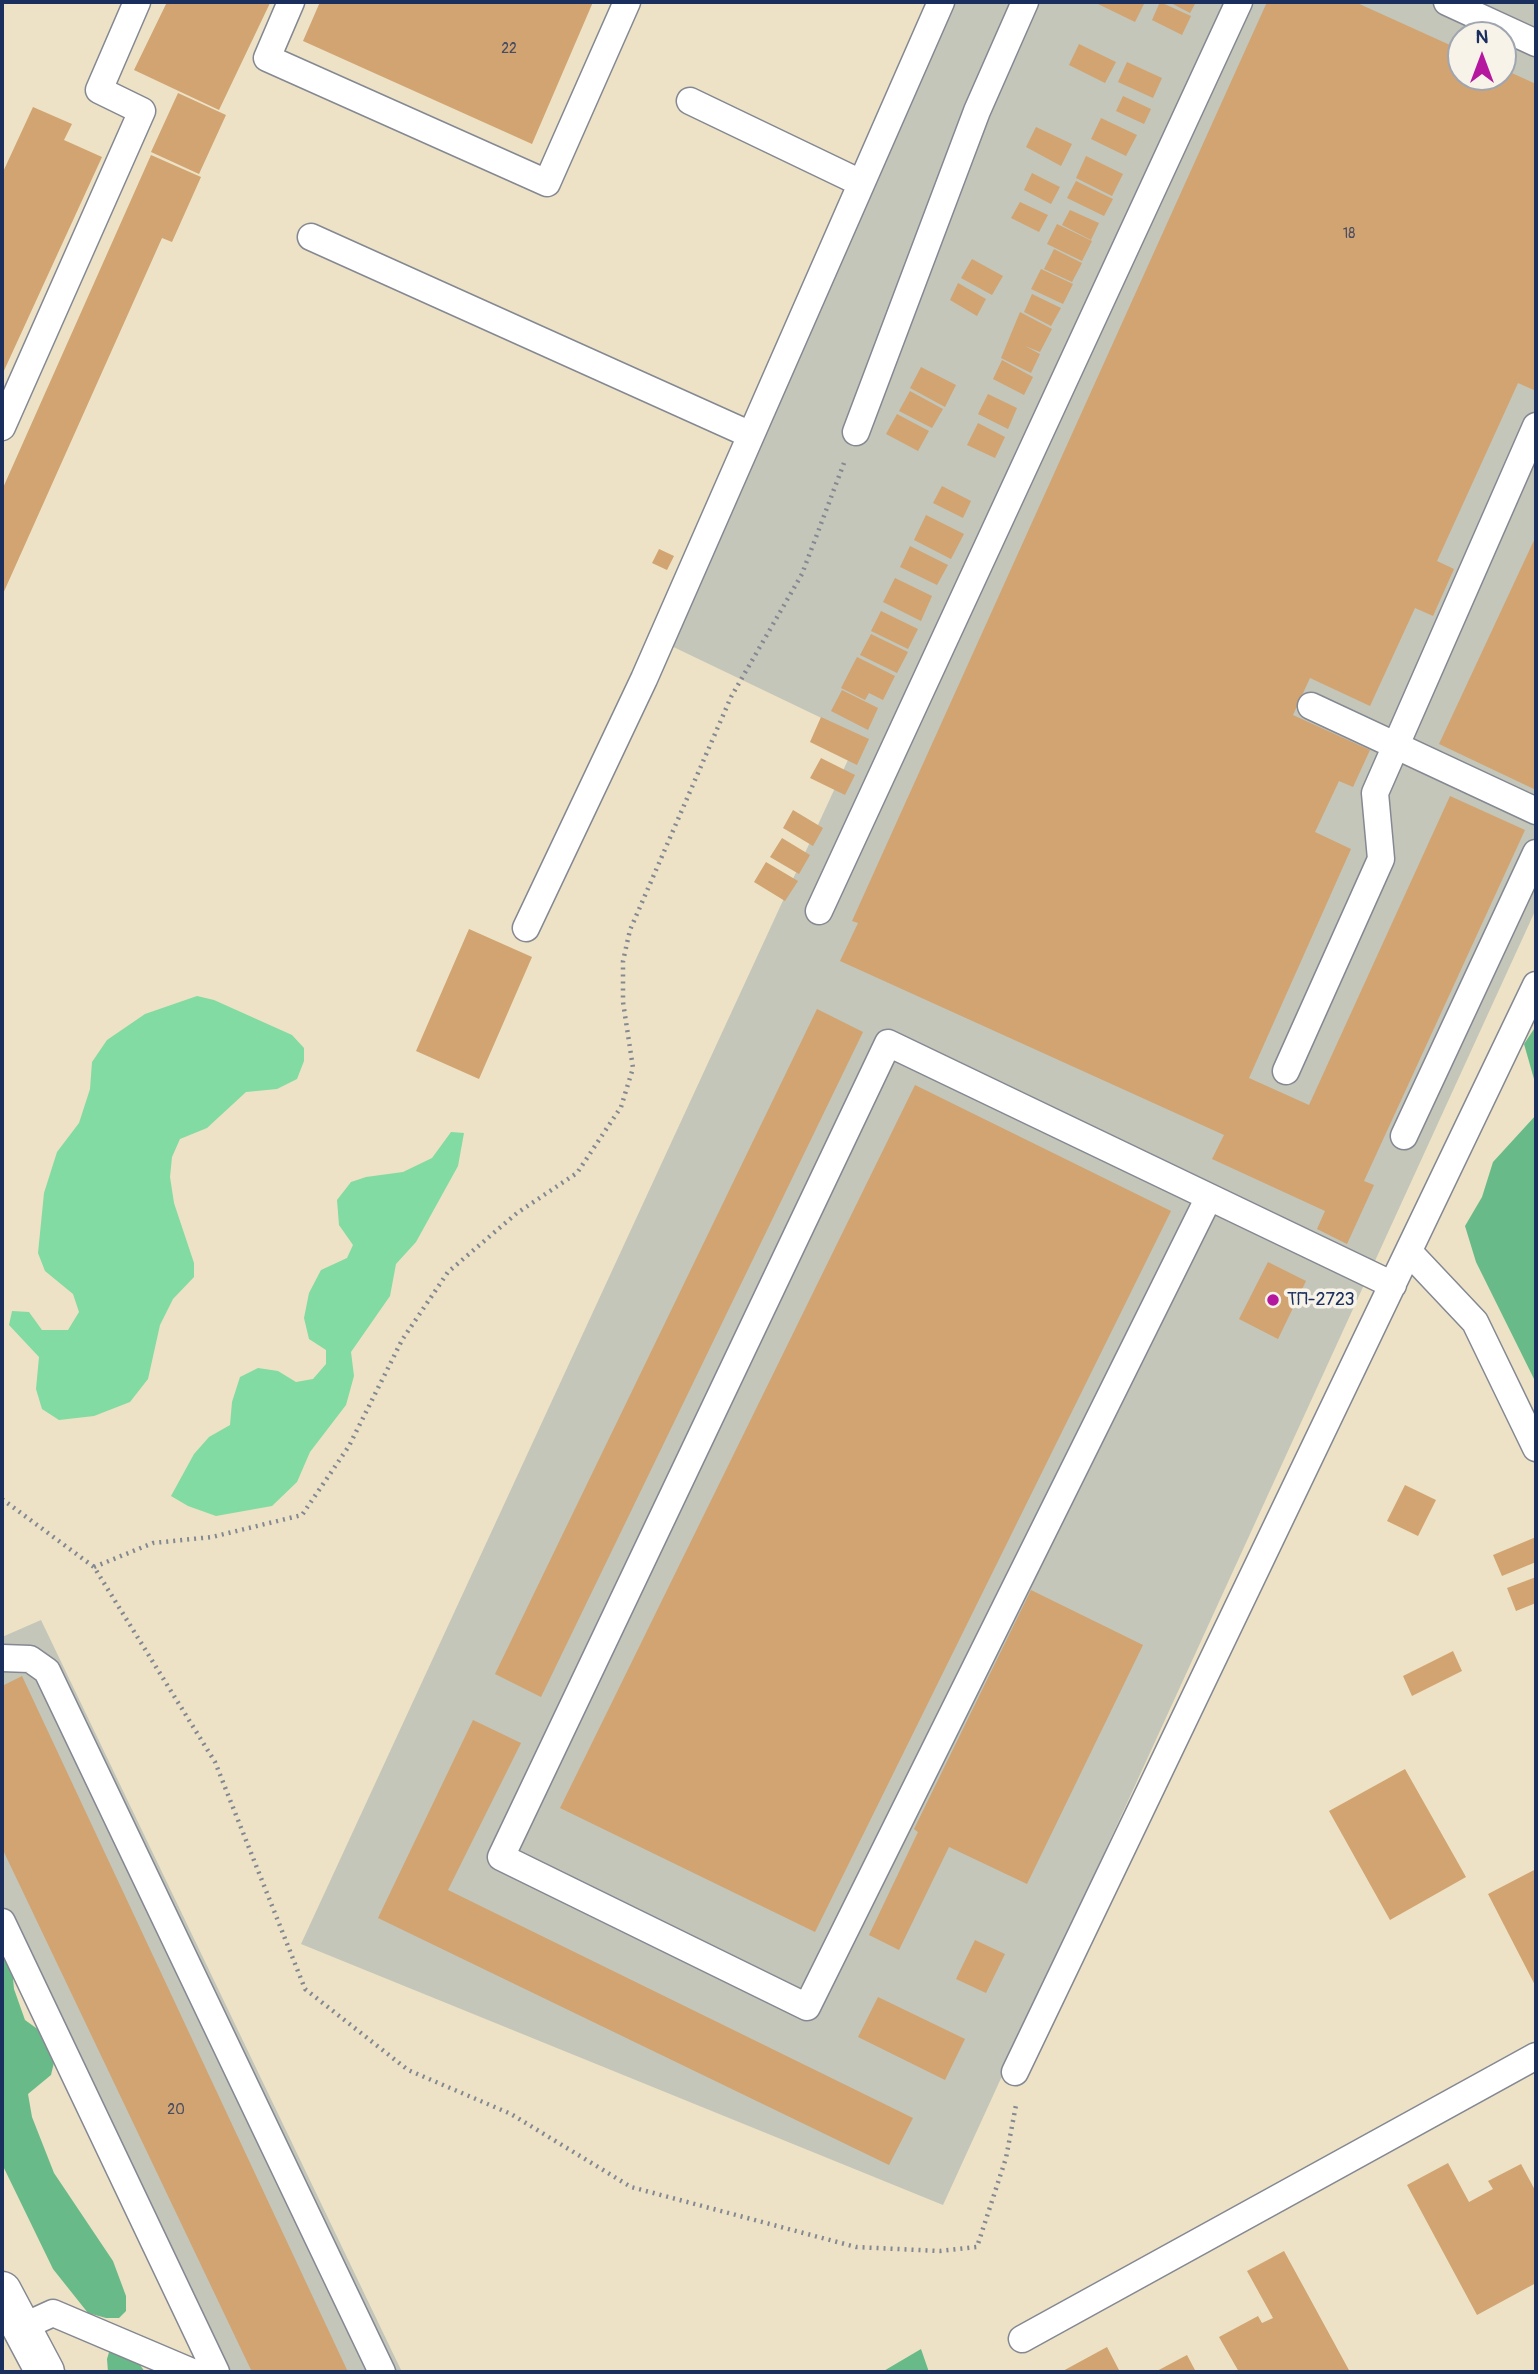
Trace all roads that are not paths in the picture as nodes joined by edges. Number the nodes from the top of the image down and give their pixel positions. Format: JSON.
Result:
{"nodes":[{"id":1,"x":137,"y":2,"type":"edge"},
{"id":2,"x":291,"y":2,"type":"edge"},
{"id":3,"x":627,"y":2,"type":"edge"},
{"id":4,"x":941,"y":2,"type":"edge"},
{"id":5,"x":1025,"y":2,"type":"edge"},
{"id":6,"x":1239,"y":2,"type":"edge"},
{"id":7,"x":1447,"y":2,"type":"edge"},
{"id":8,"x":1536,"y":43,"type":"edge"},
{"id":9,"x":691,"y":101,"type":"dead end"},
{"id":10,"x":862,"y":183,"type":"junction"},
{"id":11,"x":311,"y":237,"type":"dead end"},
{"id":12,"x":1536,"y":426,"type":"edge"},
{"id":13,"x":2,"y":427,"type":"edge"},
{"id":14,"x":856,"y":432,"type":"road end"},
{"id":15,"x":751,"y":435,"type":"junction"},
{"id":16,"x":1311,"y":706,"type":"dead end"},
{"id":17,"x":1395,"y":745,"type":"junction"},
{"id":18,"x":1536,"y":811,"type":"edge"},
{"id":19,"x":1536,"y":853,"type":"edge"},
{"id":20,"x":819,"y":911,"type":"dead end"},
{"id":21,"x":526,"y":928,"type":"dead end"},
{"id":22,"x":1536,"y":985,"type":"edge"},
{"id":23,"x":1286,"y":1071,"type":"dead end"},
{"id":24,"x":1404,"y":1136,"type":"dead end"},
{"id":25,"x":1209,"y":1197,"type":"junction"},
{"id":26,"x":1409,"y":1252,"type":"junction"},
{"id":27,"x":1393,"y":1285,"type":"junction"},
{"id":28,"x":1536,"y":1448,"type":"edge"},
{"id":29,"x":2,"y":1658,"type":"edge"},
{"id":30,"x":2,"y":1922,"type":"edge"},
{"id":31,"x":1536,"y":2056,"type":"edge"},
{"id":32,"x":1015,"y":2072,"type":"road end"},
{"id":33,"x":2,"y":2291,"type":"edge"},
{"id":34,"x":20,"y":2328,"type":"junction"},
{"id":35,"x":1022,"y":2339,"type":"dead end"},
{"id":36,"x":45,"y":2372,"type":"edge"},
{"id":37,"x":192,"y":2372,"type":"edge"},
{"id":38,"x":216,"y":2372,"type":"edge"},
{"id":39,"x":382,"y":2372,"type":"edge"}],
"edges":[{"from":1,"to":13,"type":"lane"},
{"from":2,"to":3,"type":"lane"},
{"from":4,"to":10,"type":"lane"},
{"from":5,"to":14,"type":"lane"},
{"from":6,"to":20,"type":"lane"},
{"from":7,"to":8,"type":"lane"},
{"from":9,"to":10,"type":"lane"},
{"from":10,"to":15,"type":"lane"},
{"from":11,"to":15,"type":"lane"},
{"from":12,"to":17,"type":"lane"},
{"from":15,"to":21,"type":"lane"},
{"from":16,"to":17,"type":"lane"},
{"from":17,"to":18,"type":"lane"},
{"from":17,"to":23,"type":"lane"},
{"from":19,"to":24,"type":"lane"},
{"from":22,"to":26,"type":"lane"},
{"from":25,"to":25,"type":"lane"},
{"from":25,"to":27,"type":"lane"},
{"from":26,"to":27,"type":"lane"},
{"from":26,"to":28,"type":"lane"},
{"from":27,"to":32,"type":"lane"},
{"from":29,"to":39,"type":"lane"},
{"from":30,"to":38,"type":"lane"},
{"from":31,"to":35,"type":"lane"},
{"from":33,"to":34,"type":"street"},
{"from":34,"to":36,"type":"street"},
{"from":34,"to":37,"type":"lane"}]}
